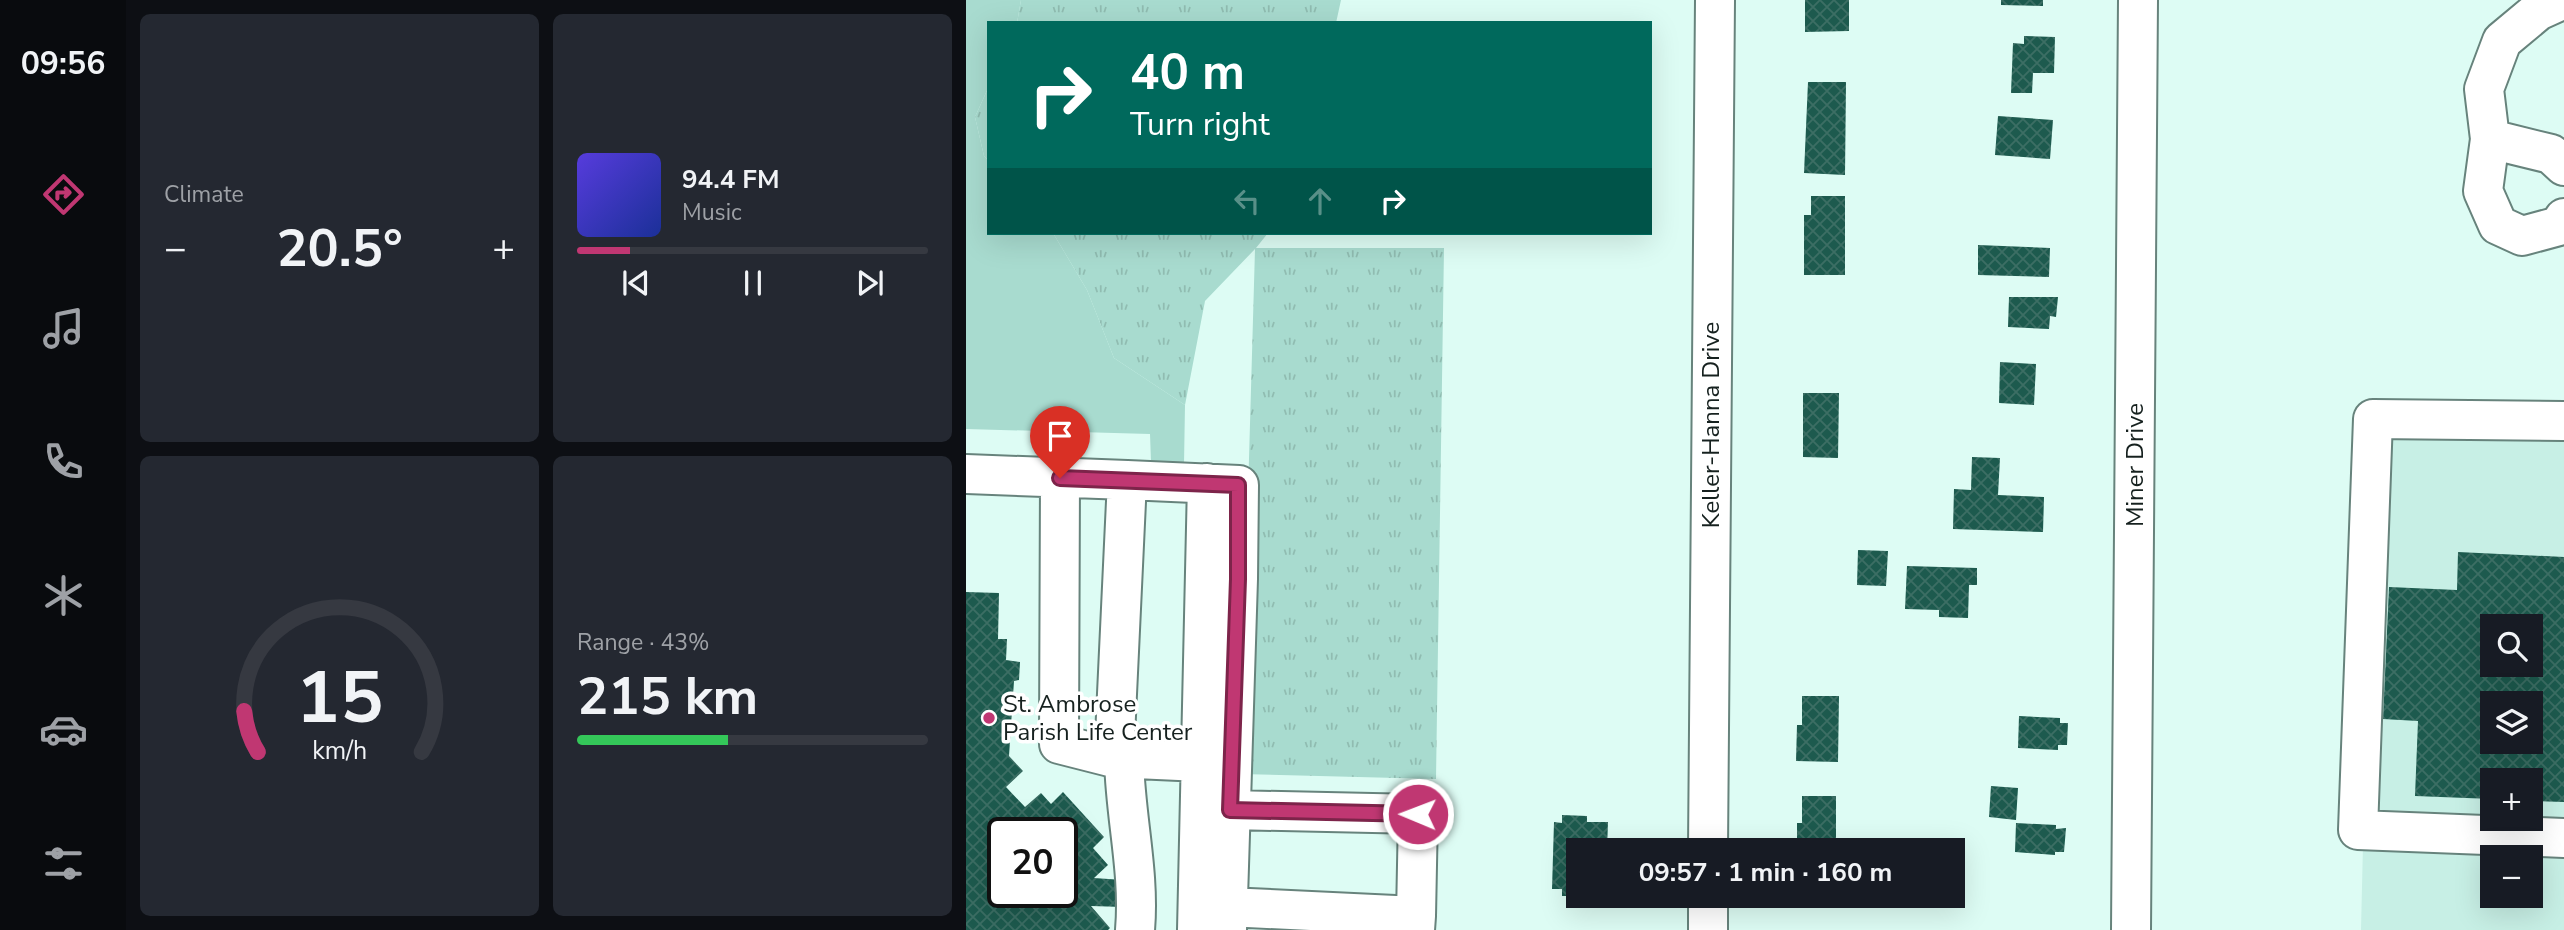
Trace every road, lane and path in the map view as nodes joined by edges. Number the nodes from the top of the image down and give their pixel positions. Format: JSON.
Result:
{"nodes":[{"id":1,"x":1715,"y":0,"type":"edge"},
{"id":2,"x":2138,"y":0,"type":"edge"},
{"id":3,"x":2562,"y":0,"type":"edge"},
{"id":4,"x":2490,"y":139,"type":"junction"},
{"id":5,"x":2564,"y":166,"type":"edge"},
{"id":6,"x":2564,"y":218,"type":"edge"},
{"id":7,"x":2564,"y":421,"type":"edge"},
{"id":8,"x":966,"y":474,"type":"edge"},
{"id":9,"x":1060,"y":478,"type":"junction"},
{"id":10,"x":1126,"y":480,"type":"junction"},
{"id":11,"x":1218,"y":702,"type":"junction"},
{"id":12,"x":1119,"y":758,"type":"junction"},
{"id":13,"x":1201,"y":762,"type":"junction"},
{"id":14,"x":1230,"y":810,"type":"junction"},
{"id":15,"x":1709,"y":838,"type":"edge"},
{"id":16,"x":2564,"y":838,"type":"edge"},
{"id":17,"x":1708,"y":908,"type":"edge"},
{"id":18,"x":1217,"y":922,"type":"edge"},
{"id":19,"x":1416,"y":923,"type":"edge"},
{"id":20,"x":1135,"y":930,"type":"edge"},
{"id":21,"x":1708,"y":930,"type":"edge"},
{"id":22,"x":2132,"y":930,"type":"edge"}],
"edges":[{"from":1,"to":15,"type":"street","name":"Keller-Hanna Drive"},
{"from":2,"to":22,"type":"street","name":"Miner Drive"},
{"from":3,"to":4,"type":"street"},
{"from":4,"to":5,"type":"street"},
{"from":4,"to":6,"type":"street"},
{"from":7,"to":16,"type":"street"},
{"from":8,"to":9,"type":"street"},
{"from":9,"to":10,"type":"street"},
{"from":9,"to":12,"type":"street"},
{"from":10,"to":11,"type":"street"},
{"from":10,"to":12,"type":"street"},
{"from":11,"to":13,"type":"street"},
{"from":11,"to":14,"type":"street"},
{"from":12,"to":13,"type":"street"},
{"from":12,"to":20,"type":"street"},
{"from":13,"to":18,"type":"street"},
{"from":14,"to":18,"type":"street"},
{"from":14,"to":19,"type":"street"},
{"from":17,"to":21,"type":"street"},
{"from":18,"to":19,"type":"street"}]}
